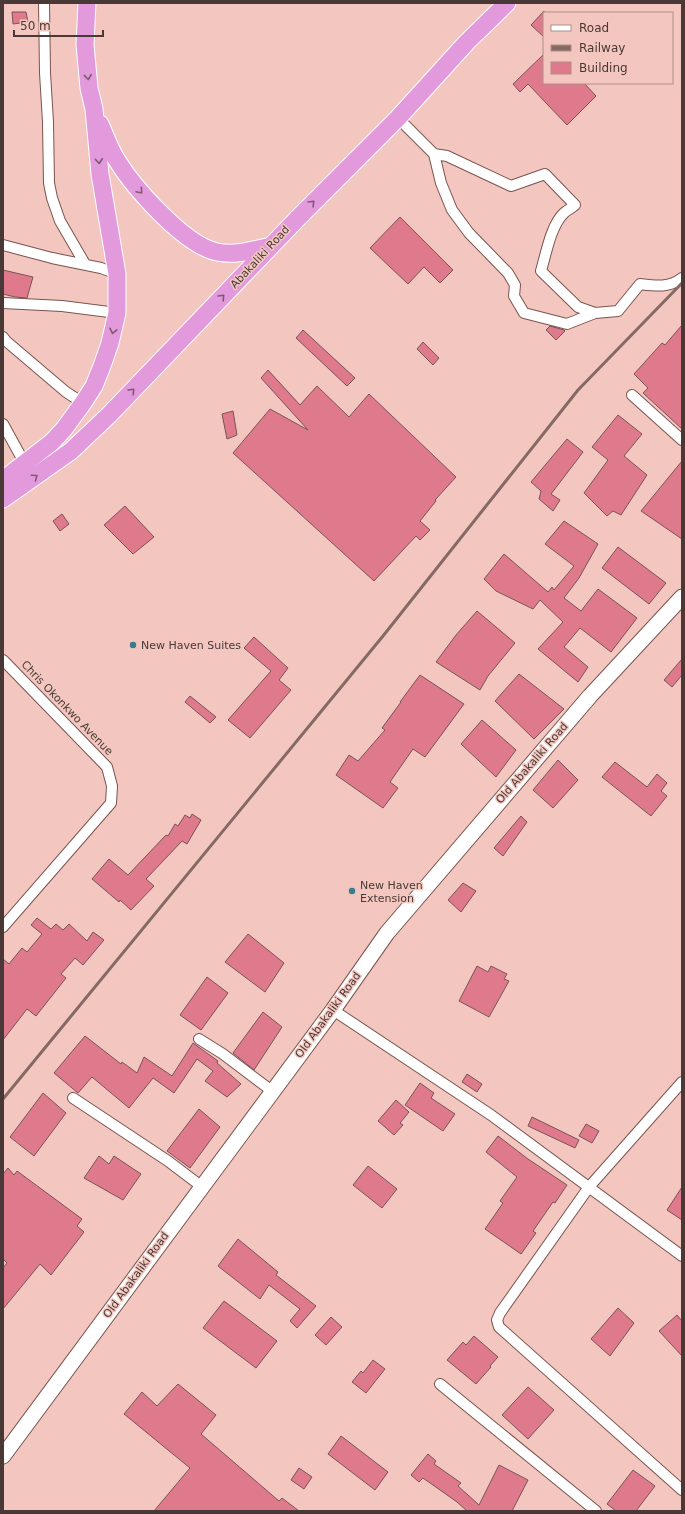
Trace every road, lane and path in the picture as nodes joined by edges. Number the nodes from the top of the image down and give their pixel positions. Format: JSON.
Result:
{"nodes":[{"id":1,"x":44,"y":3,"type":"edge"},
{"id":2,"x":87,"y":3,"type":"edge"},
{"id":3,"x":98,"y":3,"type":"edge"},
{"id":4,"x":507,"y":3,"type":"edge"},
{"id":5,"x":85,"y":45,"type":"junction"},
{"id":6,"x":94,"y":108,"type":"junction"},
{"id":7,"x":398,"y":118,"type":"junction"},
{"id":8,"x":434,"y":154,"type":"junction"},
{"id":9,"x":3,"y":245,"type":"edge"},
{"id":10,"x":271,"y":246,"type":"junction"},
{"id":11,"x":85,"y":264,"type":"junction"},
{"id":12,"x":117,"y":274,"type":"junction"},
{"id":13,"x":682,"y":278,"type":"edge"},
{"id":14,"x":3,"y":303,"type":"edge"},
{"id":15,"x":117,"y":313,"type":"junction"},
{"id":16,"x":595,"y":313,"type":"junction"},
{"id":17,"x":3,"y":337,"type":"edge"},
{"id":18,"x":632,"y":395,"type":"dead end"},
{"id":19,"x":83,"y":403,"type":"junction"},
{"id":20,"x":3,"y":424,"type":"edge"},
{"id":21,"x":682,"y":440,"type":"edge"},
{"id":22,"x":25,"y":464,"type":"junction"},
{"id":23,"x":3,"y":480,"type":"edge"},
{"id":24,"x":3,"y":499,"type":"edge"},
{"id":25,"x":682,"y":597,"type":"edge"},
{"id":26,"x":3,"y":660,"type":"edge"},
{"id":27,"x":3,"y":927,"type":"edge"},
{"id":28,"x":332,"y":1010,"type":"junction"},
{"id":29,"x":199,"y":1039,"type":"dead end"},
{"id":30,"x":682,"y":1082,"type":"edge"},
{"id":31,"x":272,"y":1091,"type":"junction"},
{"id":32,"x":73,"y":1098,"type":"dead end"},
{"id":33,"x":201,"y":1186,"type":"junction"},
{"id":34,"x":589,"y":1187,"type":"junction"},
{"id":35,"x":682,"y":1256,"type":"edge"},
{"id":36,"x":440,"y":1384,"type":"dead end"},
{"id":37,"x":3,"y":1456,"type":"edge"},
{"id":38,"x":682,"y":1490,"type":"edge"},
{"id":39,"x":596,"y":1511,"type":"edge"}],
"edges":[{"from":1,"to":11,"type":"street"},
{"from":2,"to":5,"type":"highway"},
{"from":3,"to":5,"type":"highway"},
{"from":4,"to":7,"type":"highway","name":"Abakaliki Road"},
{"from":5,"to":6,"type":"highway","one_way":true},
{"from":6,"to":10,"type":"highway","one_way":true},
{"from":6,"to":12,"type":"highway","one_way":true},
{"from":7,"to":8,"type":"street"},
{"from":10,"to":7,"type":"highway","name":"Abakaliki Road","one_way":true},
{"from":8,"to":16,"type":"street"},
{"from":8,"to":16,"type":"street"},
{"from":9,"to":11,"type":"street"},
{"from":24,"to":10,"type":"highway","name":"Abakaliki Road","one_way":true},
{"from":11,"to":12,"type":"street"},
{"from":12,"to":15,"type":"highway"},
{"from":13,"to":16,"type":"street"},
{"from":14,"to":15,"type":"street"},
{"from":15,"to":19,"type":"highway","one_way":true},
{"from":17,"to":19,"type":"street"},
{"from":18,"to":21,"type":"street"},
{"from":19,"to":22,"type":"highway"},
{"from":20,"to":22,"type":"street"},
{"from":22,"to":23,"type":"highway"},
{"from":25,"to":28,"type":"main road","name":"Old Abakaliki Road"},
{"from":26,"to":27,"type":"street","name":"Chris Okonkwo Avenue"},
{"from":28,"to":31,"type":"main road","name":"Old Abakaliki Road"},
{"from":28,"to":34,"type":"street"},
{"from":29,"to":31,"type":"street"},
{"from":30,"to":34,"type":"street"},
{"from":31,"to":33,"type":"main road","name":"Old Abakaliki Road"},
{"from":32,"to":33,"type":"street"},
{"from":33,"to":37,"type":"main road","name":"Old Abakaliki Road"},
{"from":34,"to":35,"type":"street"},
{"from":34,"to":38,"type":"street"},
{"from":36,"to":39,"type":"street"}]}
